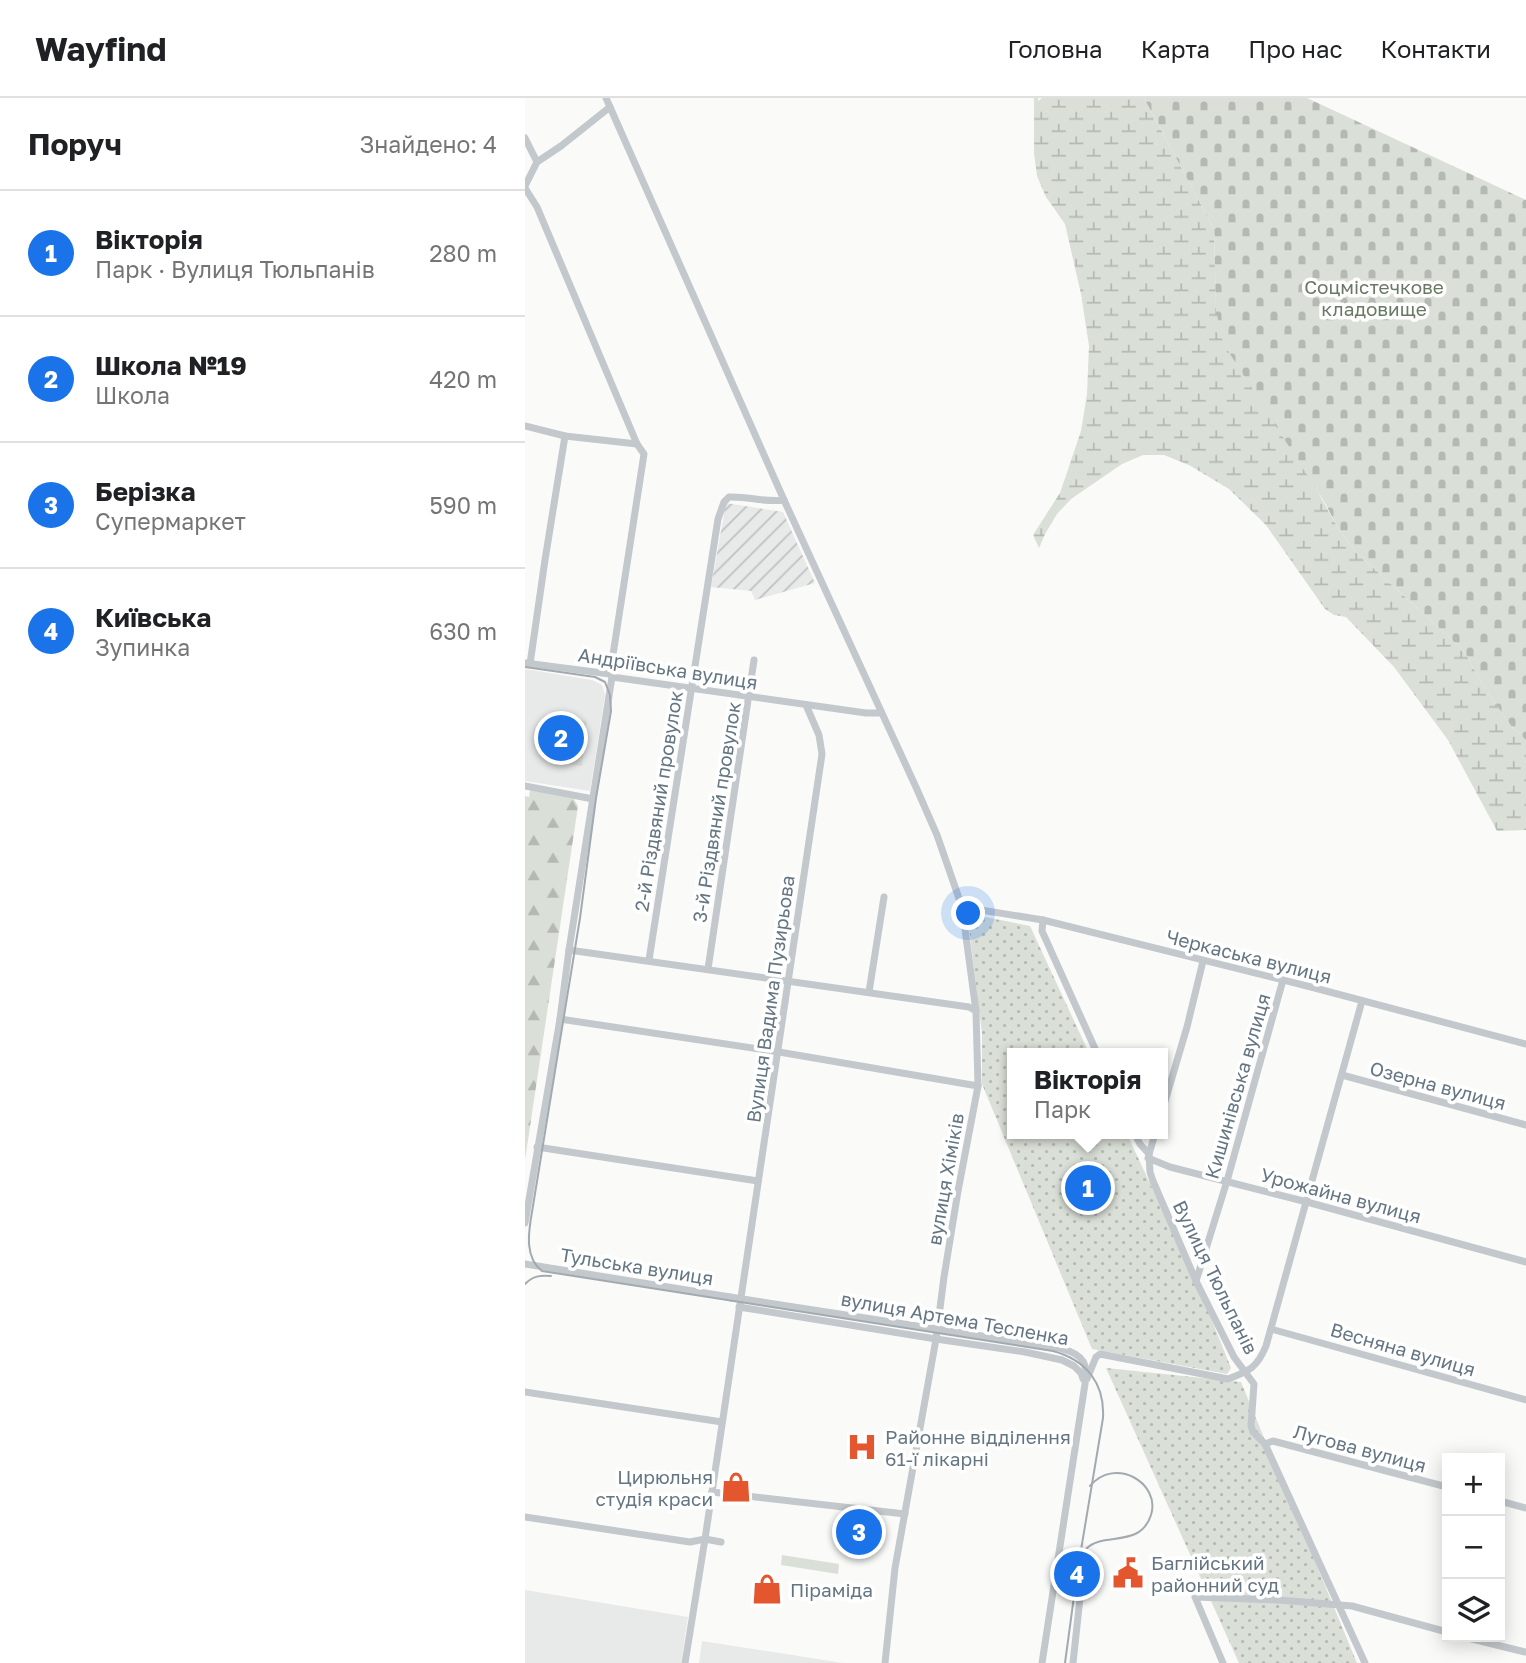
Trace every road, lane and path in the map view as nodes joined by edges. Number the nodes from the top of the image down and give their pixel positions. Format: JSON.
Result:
{"nodes":[{"id":1,"x":606,"y":98,"type":"edge"},
{"id":2,"x":610,"y":107,"type":"junction"},
{"id":3,"x":525,"y":138,"type":"edge"},
{"id":4,"x":537,"y":162,"type":"junction"},
{"id":5,"x":525,"y":187,"type":"edge"},
{"id":6,"x":525,"y":426,"type":"edge"},
{"id":7,"x":565,"y":436,"type":"junction"},
{"id":8,"x":637,"y":444,"type":"junction"},
{"id":9,"x":784,"y":500,"type":"junction"},
{"id":10,"x":754,"y":660,"type":"dead end"},
{"id":11,"x":528,"y":664,"type":"edge"},
{"id":12,"x":611,"y":676,"type":"junction"},
{"id":13,"x":692,"y":688,"type":"junction"},
{"id":14,"x":749,"y":697,"type":"junction"},
{"id":15,"x":806,"y":705,"type":"junction"},
{"id":16,"x":881,"y":713,"type":"junction"},
{"id":17,"x":525,"y":786,"type":"edge"},
{"id":18,"x":593,"y":799,"type":"junction"},
{"id":19,"x":884,"y":897,"type":"dead end"},
{"id":20,"x":962,"y":907,"type":"junction"},
{"id":21,"x":1043,"y":920,"type":"junction"},
{"id":22,"x":569,"y":950,"type":"junction"},
{"id":23,"x":649,"y":960,"type":"junction"},
{"id":24,"x":1203,"y":961,"type":"junction"},
{"id":25,"x":708,"y":969,"type":"junction"},
{"id":26,"x":788,"y":980,"type":"junction"},
{"id":27,"x":1283,"y":981,"type":"junction"},
{"id":28,"x":869,"y":992,"type":"junction"},
{"id":29,"x":1362,"y":1001,"type":"junction"},
{"id":30,"x":977,"y":1011,"type":"junction"},
{"id":31,"x":560,"y":1019,"type":"junction"},
{"id":32,"x":1526,"y":1044,"type":"edge"},
{"id":33,"x":1095,"y":1048,"type":"edge"},
{"id":34,"x":779,"y":1052,"type":"junction"},
{"id":35,"x":1342,"y":1075,"type":"junction"},
{"id":36,"x":978,"y":1086,"type":"junction"},
{"id":37,"x":1168,"y":1091,"type":"edge"},
{"id":38,"x":1526,"y":1125,"type":"edge"},
{"id":39,"x":1138,"y":1139,"type":"edge"},
{"id":40,"x":1154,"y":1139,"type":"edge"},
{"id":41,"x":537,"y":1147,"type":"junction"},
{"id":42,"x":1149,"y":1156,"type":"junction"},
{"id":43,"x":758,"y":1181,"type":"junction"},
{"id":44,"x":1227,"y":1181,"type":"junction"},
{"id":45,"x":1307,"y":1202,"type":"junction"},
{"id":46,"x":525,"y":1223,"type":"edge"},
{"id":47,"x":1526,"y":1262,"type":"edge"},
{"id":48,"x":525,"y":1264,"type":"edge"},
{"id":49,"x":1196,"y":1281,"type":"junction"},
{"id":50,"x":739,"y":1303,"type":"junction"},
{"id":51,"x":938,"y":1329,"type":"junction"},
{"id":52,"x":1271,"y":1329,"type":"junction"},
{"id":53,"x":936,"y":1339,"type":"junction"},
{"id":54,"x":1249,"y":1371,"type":"junction"},
{"id":55,"x":1085,"y":1384,"type":"junction"},
{"id":56,"x":525,"y":1392,"type":"edge"},
{"id":57,"x":1526,"y":1400,"type":"edge"},
{"id":58,"x":722,"y":1422,"type":"junction"},
{"id":59,"x":1265,"y":1444,"type":"junction"},
{"id":60,"x":1442,"y":1487,"type":"edge"},
{"id":61,"x":712,"y":1492,"type":"junction"},
{"id":62,"x":1505,"y":1502,"type":"edge"},
{"id":63,"x":1526,"y":1508,"type":"edge"},
{"id":64,"x":905,"y":1514,"type":"junction"},
{"id":65,"x":525,"y":1517,"type":"edge"},
{"id":66,"x":705,"y":1539,"type":"junction"},
{"id":67,"x":722,"y":1542,"type":"dead end"},
{"id":68,"x":1084,"y":1561,"type":"dead end"},
{"id":69,"x":1338,"y":1606,"type":"junction"},
{"id":70,"x":1442,"y":1631,"type":"edge"},
{"id":71,"x":1486,"y":1642,"type":"edge"},
{"id":72,"x":1526,"y":1651,"type":"edge"},
{"id":73,"x":685,"y":1663,"type":"edge"},
{"id":74,"x":885,"y":1663,"type":"edge"},
{"id":75,"x":1042,"y":1663,"type":"edge"},
{"id":76,"x":1073,"y":1663,"type":"edge"},
{"id":77,"x":1223,"y":1663,"type":"edge"},
{"id":78,"x":1365,"y":1663,"type":"edge"},
{"id":79,"x":1523,"y":1663,"type":"edge"}],
"edges":[{"from":1,"to":2,"type":"street","name":"вулиця Хіміків"},
{"from":2,"to":4,"type":"street"},
{"from":2,"to":9,"type":"street","name":"вулиця Хіміків"},
{"from":3,"to":4,"type":"street"},
{"from":4,"to":5,"type":"street"},
{"from":5,"to":8,"type":"street"},
{"from":6,"to":7,"type":"street"},
{"from":7,"to":8,"type":"street"},
{"from":7,"to":11,"type":"street"},
{"from":8,"to":12,"type":"street"},
{"from":9,"to":13,"type":"street","name":"2-й Різдвяний провулок"},
{"from":9,"to":16,"type":"street","name":"вулиця Хіміків"},
{"from":10,"to":14,"type":"street","name":"3-й Різдвяний провулок"},
{"from":11,"to":12,"type":"street","name":"Андріївська вулиця"},
{"from":12,"to":13,"type":"street","name":"Андріївська вулиця"},
{"from":12,"to":18,"type":"street"},
{"from":13,"to":14,"type":"street","name":"Андріївська вулиця"},
{"from":13,"to":23,"type":"street","name":"2-й Різдвяний провулок"},
{"from":14,"to":15,"type":"street","name":"Андріївська вулиця"},
{"from":14,"to":25,"type":"street","name":"3-й Різдвяний провулок"},
{"from":15,"to":16,"type":"street","name":"Андріївська вулиця"},
{"from":15,"to":26,"type":"street","name":"Вулиця Вадима Пузирьова"},
{"from":16,"to":20,"type":"street","name":"вулиця Хіміків"},
{"from":17,"to":18,"type":"street"},
{"from":18,"to":22,"type":"street"},
{"from":19,"to":28,"type":"street"},
{"from":20,"to":21,"type":"street","name":"Черкаська вулиця"},
{"from":20,"to":30,"type":"street","name":"вулиця Хіміків"},
{"from":21,"to":24,"type":"street","name":"Черкаська вулиця"},
{"from":21,"to":33,"type":"street"},
{"from":22,"to":23,"type":"street"},
{"from":22,"to":31,"type":"street"},
{"from":23,"to":25,"type":"street"},
{"from":24,"to":27,"type":"street","name":"Черкаська вулиця"},
{"from":24,"to":37,"type":"street"},
{"from":25,"to":26,"type":"street"},
{"from":26,"to":28,"type":"street"},
{"from":26,"to":34,"type":"street","name":"Вулиця Вадима Пузирьова"},
{"from":27,"to":29,"type":"street","name":"Черкаська вулиця"},
{"from":27,"to":44,"type":"street","name":"Кишинівська вулиця"},
{"from":28,"to":30,"type":"street"},
{"from":29,"to":32,"type":"street","name":"Черкаська вулиця"},
{"from":29,"to":35,"type":"street"},
{"from":30,"to":36,"type":"street","name":"вулиця Хіміків"},
{"from":31,"to":34,"type":"street"},
{"from":31,"to":41,"type":"street"},
{"from":34,"to":36,"type":"street"},
{"from":34,"to":43,"type":"street","name":"Вулиця Вадима Пузирьова"},
{"from":35,"to":38,"type":"street","name":"Озерна вулиця"},
{"from":35,"to":45,"type":"street"},
{"from":36,"to":51,"type":"street","name":"вулиця Хіміків"},
{"from":39,"to":42,"type":"street","name":"Вулиця Тюльпанів"},
{"from":40,"to":42,"type":"street"},
{"from":41,"to":43,"type":"street"},
{"from":41,"to":46,"type":"street"},
{"from":42,"to":44,"type":"street","name":"Урожайна вулиця"},
{"from":42,"to":49,"type":"street","name":"Вулиця Тюльпанів"},
{"from":43,"to":50,"type":"street","name":"Вулиця Вадима Пузирьова"},
{"from":44,"to":45,"type":"street","name":"Урожайна вулиця"},
{"from":44,"to":49,"type":"street","name":"Кишинівська вулиця"},
{"from":45,"to":47,"type":"street","name":"Урожайна вулиця"},
{"from":45,"to":52,"type":"street"},
{"from":48,"to":50,"type":"street","name":"Тульська вулиця"},
{"from":49,"to":54,"type":"street","name":"Вулиця Тюльпанів"},
{"from":50,"to":51,"type":"street","name":"вулиця Артема Тесленка"},
{"from":50,"to":53,"type":"street","name":"вулиця Артема Тесленка"},
{"from":50,"to":58,"type":"street","name":"Вулиця Вадима Пузирьова"},
{"from":51,"to":53,"type":"street","name":"вулиця Хіміків"},
{"from":51,"to":55,"type":"street","name":"вулиця Артема Тесленка"},
{"from":52,"to":54,"type":"street"},
{"from":52,"to":57,"type":"street","name":"Весняна вулиця"},
{"from":53,"to":55,"type":"street","name":"вулиця Артема Тесленка"},
{"from":53,"to":64,"type":"street","name":"вулиця Хіміків"},
{"from":54,"to":55,"type":"street"},
{"from":54,"to":59,"type":"street","name":"Вулиця Тюльпанів"},
{"from":55,"to":75,"type":"street"},
{"from":56,"to":58,"type":"street"},
{"from":58,"to":61,"type":"street","name":"Вулиця Вадима Пузирьова"},
{"from":59,"to":60,"type":"street","name":"Лугова вулиця"},
{"from":59,"to":69,"type":"street","name":"Вулиця Тюльпанів"},
{"from":61,"to":64,"type":"street"},
{"from":61,"to":66,"type":"street","name":"Вулиця Вадима Пузирьова"},
{"from":62,"to":63,"type":"street"},
{"from":64,"to":74,"type":"street","name":"вулиця Хіміків"},
{"from":65,"to":66,"type":"street"},
{"from":66,"to":67,"type":"street"},
{"from":66,"to":73,"type":"street","name":"Вулиця Вадима Пузирьова"},
{"from":68,"to":76,"type":"street"},
{"from":69,"to":70,"type":"street"},
{"from":69,"to":77,"type":"street"},
{"from":69,"to":78,"type":"street","name":"Вулиця Тюльпанів"},
{"from":71,"to":72,"type":"street"},
{"from":72,"to":79,"type":"street"}]}
